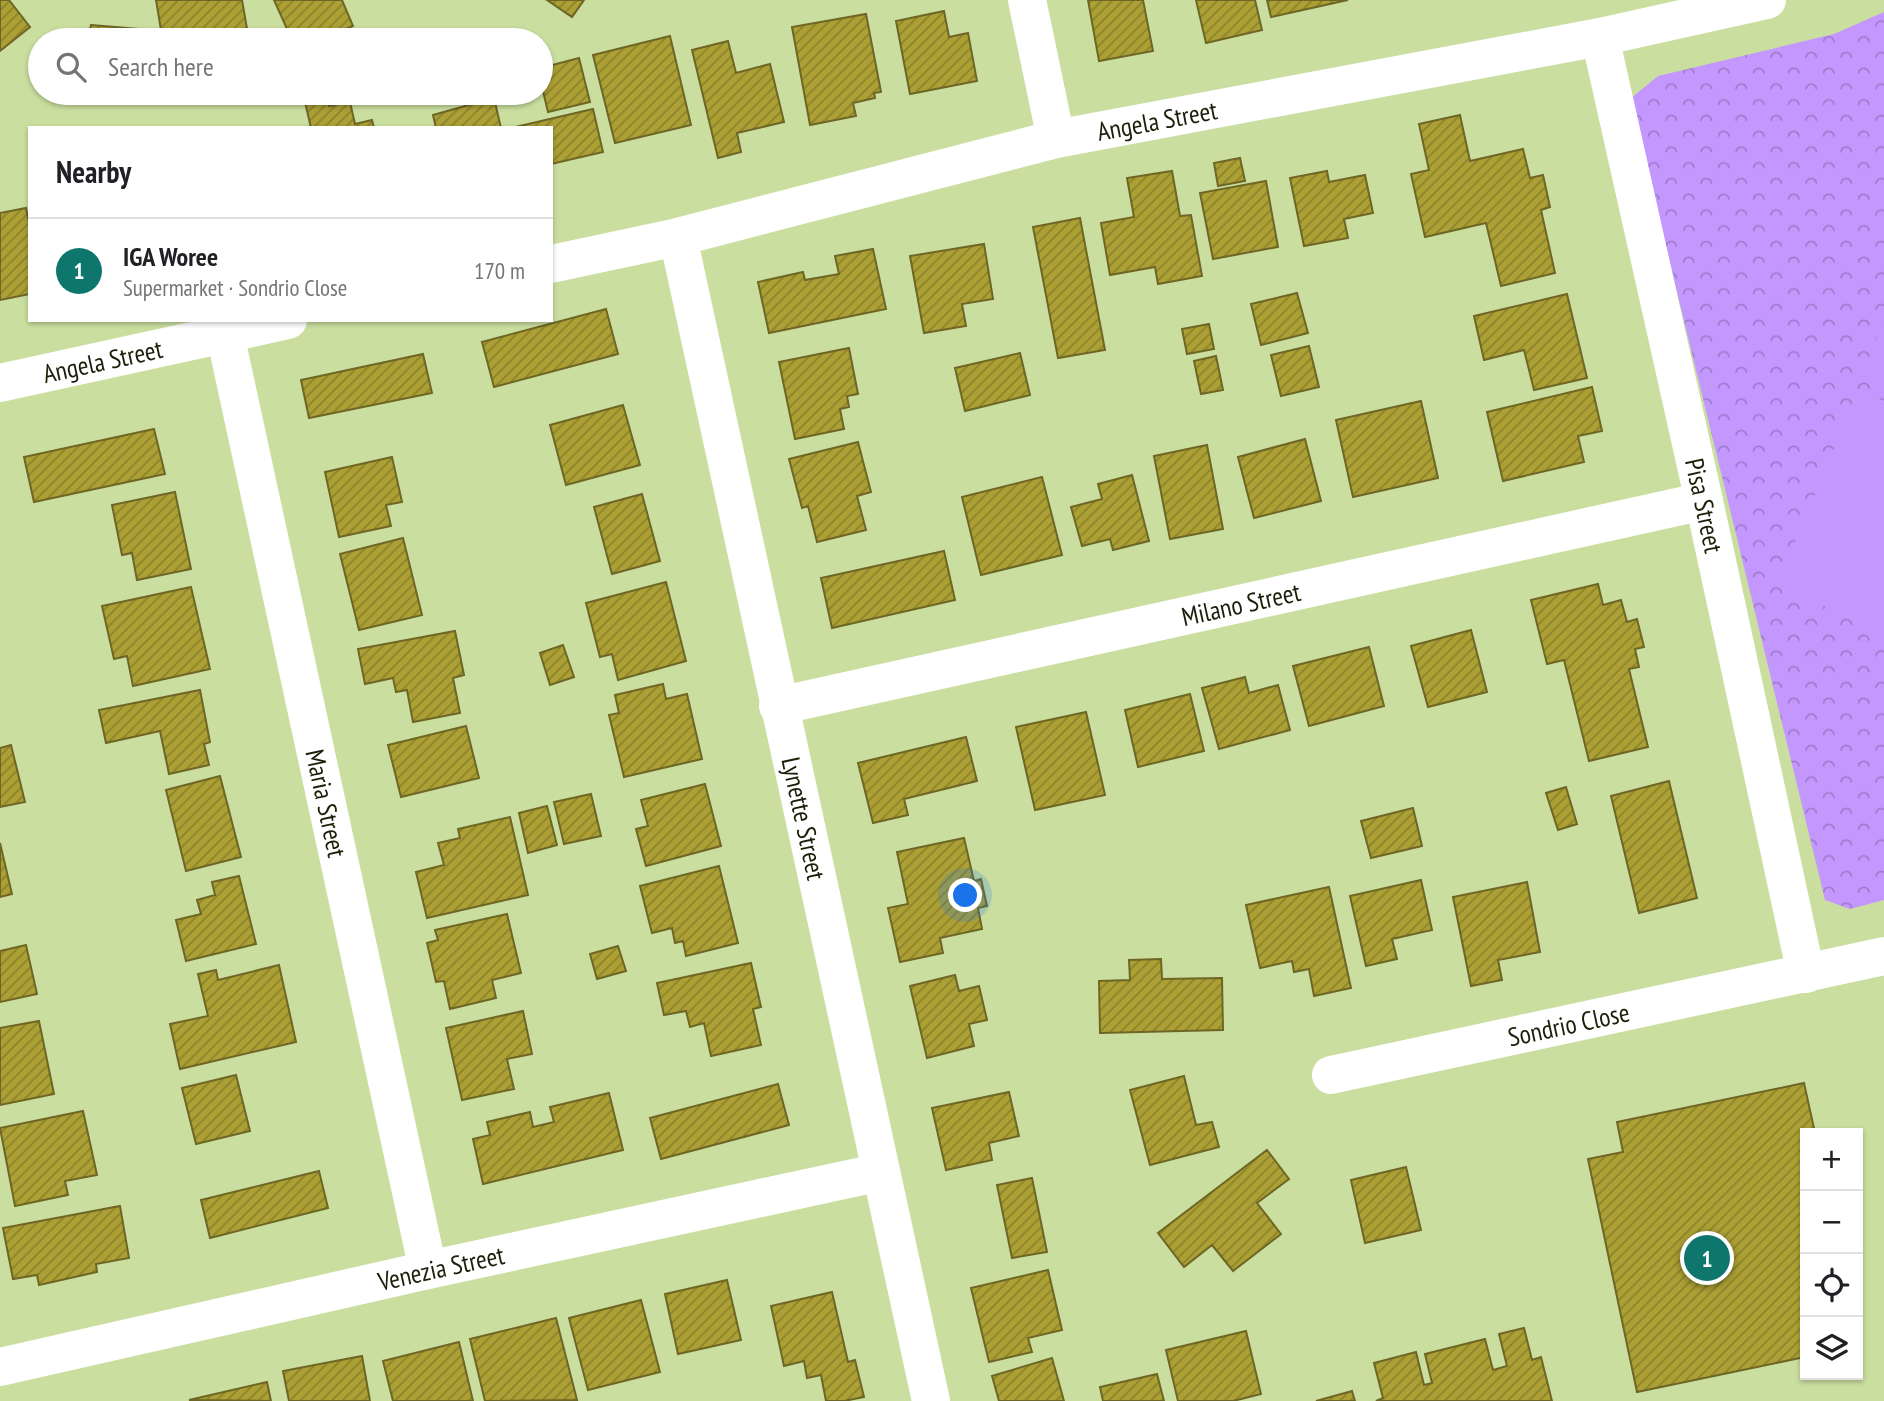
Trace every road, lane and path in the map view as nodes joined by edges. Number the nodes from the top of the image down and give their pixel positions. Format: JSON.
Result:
{"nodes":[{"id":1,"x":1027,"y":0,"type":"edge"},
{"id":2,"x":1767,"y":0,"type":"edge"},
{"id":3,"x":1600,"y":37,"type":"junction"},
{"id":4,"x":1056,"y":138,"type":"junction"},
{"id":5,"x":678,"y":237,"type":"junction"},
{"id":6,"x":553,"y":264,"type":"edge"},
{"id":7,"x":279,"y":322,"type":"edge"},
{"id":8,"x":225,"y":334,"type":"junction"},
{"id":9,"x":0,"y":383,"type":"edge"},
{"id":10,"x":1704,"y":501,"type":"junction"},
{"id":11,"x":778,"y":706,"type":"junction"},
{"id":12,"x":1884,"y":956,"type":"edge"},
{"id":13,"x":1806,"y":974,"type":"junction"},
{"id":14,"x":1331,"y":1075,"type":"dead end"},
{"id":15,"x":881,"y":1172,"type":"junction"},
{"id":16,"x":428,"y":1270,"type":"junction"},
{"id":17,"x":0,"y":1367,"type":"edge"},
{"id":18,"x":931,"y":1401,"type":"edge"}],
"edges":[{"from":1,"to":4,"type":"street"},
{"from":2,"to":3,"type":"street","name":"Angela Street"},
{"from":3,"to":4,"type":"street","name":"Angela Street"},
{"from":3,"to":10,"type":"street","name":"Pisa Street"},
{"from":4,"to":5,"type":"street","name":"Angela Street"},
{"from":5,"to":6,"type":"street","name":"Angela Street"},
{"from":5,"to":11,"type":"street","name":"Lynette Street"},
{"from":7,"to":8,"type":"street","name":"Angela Street"},
{"from":8,"to":9,"type":"street","name":"Angela Street"},
{"from":8,"to":16,"type":"street","name":"Maria Street"},
{"from":10,"to":11,"type":"street","name":"Milano Street"},
{"from":10,"to":13,"type":"street","name":"Pisa Street"},
{"from":11,"to":15,"type":"street","name":"Lynette Street"},
{"from":12,"to":13,"type":"street","name":"Sondrio Close"},
{"from":13,"to":14,"type":"street","name":"Sondrio Close"},
{"from":15,"to":16,"type":"street","name":"Venezia Street"},
{"from":15,"to":18,"type":"street","name":"Lynette Street"},
{"from":16,"to":17,"type":"street","name":"Venezia Street"}]}
